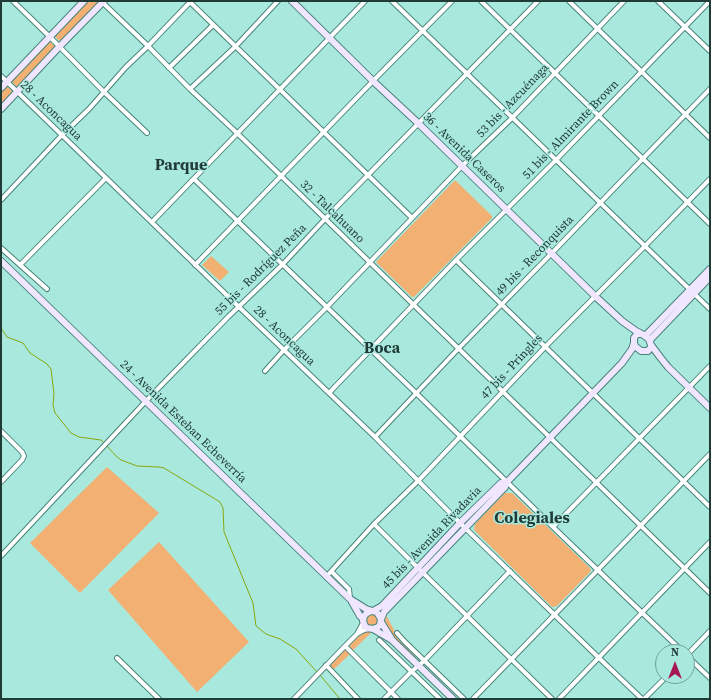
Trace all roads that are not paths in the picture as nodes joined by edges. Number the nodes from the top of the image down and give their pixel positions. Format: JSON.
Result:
{"nodes":[{"id":1,"x":13,"y":1,"type":"edge"},
{"id":2,"x":84,"y":1,"type":"edge"},
{"id":3,"x":190,"y":1,"type":"edge"},
{"id":4,"x":278,"y":1,"type":"edge"},
{"id":5,"x":292,"y":1,"type":"edge"},
{"id":6,"x":365,"y":1,"type":"edge"},
{"id":7,"x":392,"y":1,"type":"edge"},
{"id":8,"x":452,"y":1,"type":"edge"},
{"id":9,"x":481,"y":1,"type":"edge"},
{"id":10,"x":538,"y":1,"type":"edge"},
{"id":11,"x":569,"y":1,"type":"edge"},
{"id":12,"x":624,"y":1,"type":"edge"},
{"id":13,"x":658,"y":1,"type":"edge"},
{"id":14,"x":710,"y":1,"type":"edge"},
{"id":15,"x":103,"y":2,"type":"edge"},
{"id":16,"x":213,"y":25,"type":"junction"},
{"id":17,"x":685,"y":27,"type":"junction"},
{"id":18,"x":597,"y":28,"type":"junction"},
{"id":19,"x":423,"y":30,"type":"junction"},
{"id":20,"x":510,"y":30,"type":"junction"},
{"id":21,"x":49,"y":36,"type":"junction"},
{"id":22,"x":329,"y":38,"type":"junction"},
{"id":23,"x":148,"y":46,"type":"junction"},
{"id":24,"x":236,"y":46,"type":"junction"},
{"id":25,"x":59,"y":47,"type":"junction"},
{"id":26,"x":710,"y":51,"type":"edge"},
{"id":27,"x":169,"y":68,"type":"junction"},
{"id":28,"x":642,"y":71,"type":"junction"},
{"id":29,"x":554,"y":73,"type":"junction"},
{"id":30,"x":466,"y":74,"type":"junction"},
{"id":31,"x":1,"y":76,"type":"edge"},
{"id":32,"x":373,"y":81,"type":"junction"},
{"id":33,"x":7,"y":82,"type":"junction"},
{"id":34,"x":1,"y":88,"type":"edge"},
{"id":35,"x":190,"y":89,"type":"junction"},
{"id":36,"x":280,"y":89,"type":"junction"},
{"id":37,"x":710,"y":89,"type":"edge"},
{"id":38,"x":17,"y":92,"type":"junction"},
{"id":39,"x":104,"y":92,"type":"junction"},
{"id":40,"x":1,"y":109,"type":"edge"},
{"id":41,"x":686,"y":114,"type":"junction"},
{"id":42,"x":598,"y":115,"type":"junction"},
{"id":43,"x":512,"y":118,"type":"junction"},
{"id":44,"x":418,"y":123,"type":"junction"},
{"id":45,"x":324,"y":132,"type":"junction"},
{"id":46,"x":147,"y":133,"type":"dead end"},
{"id":47,"x":237,"y":133,"type":"junction"},
{"id":48,"x":62,"y":135,"type":"junction"},
{"id":49,"x":710,"y":138,"type":"edge"},
{"id":50,"x":643,"y":159,"type":"junction"},
{"id":51,"x":556,"y":160,"type":"junction"},
{"id":52,"x":462,"y":166,"type":"junction"},
{"id":53,"x":368,"y":175,"type":"junction"},
{"id":54,"x":281,"y":177,"type":"junction"},
{"id":55,"x":106,"y":178,"type":"junction"},
{"id":56,"x":194,"y":179,"type":"junction"},
{"id":57,"x":710,"y":179,"type":"edge"},
{"id":58,"x":1,"y":200,"type":"edge"},
{"id":59,"x":687,"y":202,"type":"junction"},
{"id":60,"x":600,"y":203,"type":"junction"},
{"id":61,"x":506,"y":210,"type":"junction"},
{"id":62,"x":412,"y":218,"type":"junction"},
{"id":63,"x":325,"y":219,"type":"junction"},
{"id":64,"x":237,"y":221,"type":"junction"},
{"id":65,"x":152,"y":222,"type":"junction"},
{"id":66,"x":710,"y":224,"type":"edge"},
{"id":67,"x":645,"y":246,"type":"junction"},
{"id":68,"x":1,"y":248,"type":"edge"},
{"id":69,"x":551,"y":254,"type":"junction"},
{"id":70,"x":456,"y":260,"type":"junction"},
{"id":71,"x":1,"y":261,"type":"edge"},
{"id":72,"x":370,"y":262,"type":"junction"},
{"id":73,"x":283,"y":264,"type":"junction"},
{"id":74,"x":20,"y":265,"type":"junction"},
{"id":75,"x":195,"y":265,"type":"junction"},
{"id":76,"x":710,"y":269,"type":"edge"},
{"id":77,"x":710,"y":277,"type":"edge"},
{"id":78,"x":47,"y":289,"type":"dead end"},
{"id":79,"x":692,"y":292,"type":"junction"},
{"id":80,"x":595,"y":296,"type":"junction"},
{"id":81,"x":502,"y":304,"type":"junction"},
{"id":82,"x":414,"y":305,"type":"junction"},
{"id":83,"x":238,"y":307,"type":"junction"},
{"id":84,"x":327,"y":307,"type":"junction"},
{"id":85,"x":710,"y":309,"type":"edge"},
{"id":86,"x":622,"y":321,"type":"junction"},
{"id":87,"x":647,"y":338,"type":"junction"},
{"id":88,"x":634,"y":342,"type":"junction"},
{"id":89,"x":545,"y":347,"type":"junction"},
{"id":90,"x":459,"y":348,"type":"junction"},
{"id":91,"x":371,"y":349,"type":"junction"},
{"id":92,"x":284,"y":350,"type":"junction"},
{"id":93,"x":641,"y":351,"type":"junction"},
{"id":94,"x":622,"y":363,"type":"junction"},
{"id":95,"x":710,"y":366,"type":"edge"},
{"id":96,"x":668,"y":367,"type":"junction"},
{"id":97,"x":265,"y":371,"type":"dead end"},
{"id":98,"x":689,"y":387,"type":"junction"},
{"id":99,"x":503,"y":392,"type":"junction"},
{"id":100,"x":329,"y":393,"type":"junction"},
{"id":101,"x":416,"y":393,"type":"junction"},
{"id":102,"x":593,"y":393,"type":"junction"},
{"id":103,"x":146,"y":401,"type":"junction"},
{"id":104,"x":710,"y":408,"type":"edge"},
{"id":105,"x":1,"y":431,"type":"edge"},
{"id":106,"x":460,"y":436,"type":"junction"},
{"id":107,"x":374,"y":437,"type":"junction"},
{"id":108,"x":550,"y":437,"type":"junction"},
{"id":109,"x":639,"y":439,"type":"junction"},
{"id":110,"x":710,"y":454,"type":"edge"},
{"id":111,"x":419,"y":480,"type":"junction"},
{"id":112,"x":1,"y":482,"type":"edge"},
{"id":113,"x":507,"y":482,"type":"junction"},
{"id":114,"x":596,"y":482,"type":"junction"},
{"id":115,"x":683,"y":482,"type":"junction"},
{"id":116,"x":710,"y":507,"type":"edge"},
{"id":117,"x":374,"y":524,"type":"junction"},
{"id":118,"x":463,"y":526,"type":"junction"},
{"id":119,"x":640,"y":526,"type":"junction"},
{"id":120,"x":552,"y":527,"type":"junction"},
{"id":121,"x":710,"y":542,"type":"edge"},
{"id":122,"x":1,"y":556,"type":"edge"},
{"id":123,"x":685,"y":569,"type":"junction"},
{"id":124,"x":420,"y":570,"type":"junction"},
{"id":125,"x":598,"y":570,"type":"junction"},
{"id":126,"x":510,"y":571,"type":"junction"},
{"id":127,"x":332,"y":572,"type":"junction"},
{"id":128,"x":326,"y":576,"type":"junction"},
{"id":129,"x":710,"y":592,"type":"edge"},
{"id":130,"x":350,"y":599,"type":"junction"},
{"id":131,"x":372,"y":611,"type":"junction"},
{"id":132,"x":643,"y":613,"type":"junction"},
{"id":133,"x":554,"y":614,"type":"junction"},
{"id":134,"x":467,"y":616,"type":"junction"},
{"id":135,"x":381,"y":620,"type":"junction"},
{"id":136,"x":363,"y":621,"type":"junction"},
{"id":137,"x":371,"y":629,"type":"junction"},
{"id":138,"x":710,"y":631,"type":"edge"},
{"id":139,"x":398,"y":633,"type":"dead end"},
{"id":140,"x":357,"y":634,"type":"junction"},
{"id":141,"x":379,"y":640,"type":"dead end"},
{"id":142,"x":392,"y":640,"type":"junction"},
{"id":143,"x":675,"y":644,"type":"edge"},
{"id":144,"x":344,"y":646,"type":"junction"},
{"id":145,"x":695,"y":647,"type":"edge"},
{"id":146,"x":117,"y":658,"type":"dead end"},
{"id":147,"x":599,"y":658,"type":"junction"},
{"id":148,"x":511,"y":659,"type":"junction"},
{"id":149,"x":424,"y":661,"type":"junction"},
{"id":150,"x":695,"y":663,"type":"edge"},
{"id":151,"x":419,"y":666,"type":"junction"},
{"id":152,"x":324,"y":667,"type":"junction"},
{"id":153,"x":412,"y":672,"type":"junction"},
{"id":154,"x":710,"y":678,"type":"edge"},
{"id":155,"x":658,"y":684,"type":"edge"},
{"id":156,"x":391,"y":692,"type":"junction"},
{"id":157,"x":159,"y":699,"type":"edge"},
{"id":158,"x":294,"y":699,"type":"edge"},
{"id":159,"x":358,"y":699,"type":"edge"},
{"id":160,"x":384,"y":699,"type":"edge"},
{"id":161,"x":398,"y":699,"type":"edge"},
{"id":162,"x":440,"y":699,"type":"edge"},
{"id":163,"x":453,"y":699,"type":"edge"},
{"id":164,"x":464,"y":699,"type":"edge"},
{"id":165,"x":473,"y":699,"type":"edge"},
{"id":166,"x":552,"y":699,"type":"edge"},
{"id":167,"x":559,"y":699,"type":"edge"},
{"id":168,"x":643,"y":699,"type":"edge"}],
"edges":[{"from":1,"to":21,"type":"street"},
{"from":2,"to":21,"type":"main road"},
{"from":3,"to":16,"type":"street"},
{"from":3,"to":23,"type":"street"},
{"from":4,"to":24,"type":"street"},
{"from":5,"to":22,"type":"main road","name":"36 - Avenida Caseros"},
{"from":6,"to":22,"type":"street"},
{"from":7,"to":19,"type":"street"},
{"from":8,"to":19,"type":"street"},
{"from":9,"to":20,"type":"street"},
{"from":10,"to":20,"type":"street","name":"55 bis - Rodríguez Peña"},
{"from":11,"to":18,"type":"street"},
{"from":12,"to":18,"type":"street","name":"53 bis - Azcuénaga"},
{"from":13,"to":17,"type":"street"},
{"from":14,"to":17,"type":"street","name":"51 bis - Almirante Brown"},
{"from":15,"to":23,"type":"street","name":"32 - Talcahuano"},
{"from":15,"to":25,"type":"main road"},
{"from":16,"to":24,"type":"street"},
{"from":16,"to":27,"type":"street"},
{"from":17,"to":26,"type":"street"},
{"from":17,"to":28,"type":"street","name":"51 bis - Almirante Brown"},
{"from":18,"to":28,"type":"street"},
{"from":18,"to":29,"type":"street","name":"53 bis - Azcuénaga"},
{"from":19,"to":30,"type":"street"},
{"from":19,"to":32,"type":"street"},
{"from":20,"to":29,"type":"street"},
{"from":20,"to":30,"type":"street","name":"55 bis - Rodríguez Peña"},
{"from":21,"to":25,"type":"street"},
{"from":21,"to":33,"type":"main road"},
{"from":22,"to":32,"type":"main road","name":"36 - Avenida Caseros"},
{"from":22,"to":36,"type":"street"},
{"from":23,"to":27,"type":"street","name":"32 - Talcahuano"},
{"from":23,"to":39,"type":"street"},
{"from":24,"to":35,"type":"street"},
{"from":24,"to":36,"type":"street"},
{"from":25,"to":38,"type":"main road"},
{"from":25,"to":39,"type":"street"},
{"from":27,"to":35,"type":"street","name":"32 - Talcahuano"},
{"from":28,"to":41,"type":"street"},
{"from":28,"to":42,"type":"street","name":"51 bis - Almirante Brown"},
{"from":29,"to":42,"type":"street"},
{"from":29,"to":43,"type":"street","name":"53 bis - Azcuénaga"},
{"from":30,"to":43,"type":"street"},
{"from":30,"to":44,"type":"street","name":"55 bis - Rodríguez Peña"},
{"from":31,"to":33,"type":"street","name":"28 - Aconcagua"},
{"from":32,"to":44,"type":"main road","name":"36 - Avenida Caseros"},
{"from":32,"to":45,"type":"street"},
{"from":33,"to":34,"type":"main road"},
{"from":33,"to":38,"type":"street","name":"28 - Aconcagua"},
{"from":35,"to":47,"type":"street","name":"32 - Talcahuano"},
{"from":36,"to":45,"type":"street"},
{"from":36,"to":47,"type":"street"},
{"from":37,"to":41,"type":"street","name":"49 bis - Reconquista"},
{"from":38,"to":40,"type":"main road"},
{"from":38,"to":48,"type":"street","name":"28 - Aconcagua"},
{"from":39,"to":46,"type":"street"},
{"from":39,"to":48,"type":"street"},
{"from":41,"to":49,"type":"street"},
{"from":41,"to":50,"type":"street","name":"49 bis - Reconquista"},
{"from":42,"to":50,"type":"street"},
{"from":42,"to":51,"type":"street","name":"51 bis - Almirante Brown"},
{"from":43,"to":51,"type":"street"},
{"from":43,"to":52,"type":"street","name":"53 bis - Azcuénaga"},
{"from":44,"to":52,"type":"main road","name":"36 - Avenida Caseros"},
{"from":44,"to":53,"type":"street","name":"55 bis - Rodríguez Peña"},
{"from":45,"to":53,"type":"street"},
{"from":45,"to":54,"type":"street"},
{"from":47,"to":54,"type":"street","name":"32 - Talcahuano"},
{"from":47,"to":56,"type":"street"},
{"from":48,"to":55,"type":"street","name":"28 - Aconcagua"},
{"from":48,"to":58,"type":"street"},
{"from":50,"to":59,"type":"street"},
{"from":50,"to":60,"type":"street","name":"49 bis - Reconquista"},
{"from":51,"to":60,"type":"street"},
{"from":51,"to":61,"type":"street","name":"51 bis - Almirante Brown"},
{"from":52,"to":61,"type":"main road","name":"36 - Avenida Caseros"},
{"from":52,"to":62,"type":"street","name":"53 bis - Azcuénaga"},
{"from":53,"to":62,"type":"street"},
{"from":53,"to":63,"type":"street","name":"55 bis - Rodríguez Peña"},
{"from":54,"to":63,"type":"street","name":"32 - Talcahuano"},
{"from":54,"to":64,"type":"street"},
{"from":55,"to":65,"type":"street","name":"28 - Aconcagua"},
{"from":55,"to":74,"type":"street"},
{"from":56,"to":64,"type":"street"},
{"from":56,"to":65,"type":"street"},
{"from":57,"to":59,"type":"street","name":"47 bis - Pringles"},
{"from":59,"to":66,"type":"street"},
{"from":59,"to":67,"type":"street","name":"47 bis - Pringles"},
{"from":60,"to":67,"type":"street"},
{"from":60,"to":69,"type":"street","name":"49 bis - Reconquista"},
{"from":61,"to":69,"type":"main road","name":"36 - Avenida Caseros"},
{"from":61,"to":70,"type":"street","name":"51 bis - Almirante Brown"},
{"from":62,"to":72,"type":"street","name":"53 bis - Azcuénaga"},
{"from":63,"to":72,"type":"street","name":"32 - Talcahuano"},
{"from":63,"to":73,"type":"street","name":"55 bis - Rodríguez Peña"},
{"from":64,"to":73,"type":"street"},
{"from":64,"to":75,"type":"street"},
{"from":65,"to":75,"type":"street","name":"28 - Aconcagua"},
{"from":67,"to":79,"type":"street"},
{"from":67,"to":80,"type":"street","name":"47 bis - Pringles"},
{"from":68,"to":74,"type":"street"},
{"from":69,"to":80,"type":"main road","name":"36 - Avenida Caseros"},
{"from":69,"to":81,"type":"street","name":"49 bis - Reconquista"},
{"from":70,"to":81,"type":"street"},
{"from":70,"to":82,"type":"street","name":"51 bis - Almirante Brown"},
{"from":71,"to":103,"type":"main road","name":"24 - Avenida Esteban Echeverría"},
{"from":72,"to":82,"type":"street","name":"32 - Talcahuano"},
{"from":72,"to":84,"type":"street","name":"53 bis - Azcuénaga"},
{"from":73,"to":83,"type":"street","name":"55 bis - Rodríguez Peña"},
{"from":73,"to":84,"type":"street"},
{"from":74,"to":78,"type":"street"},
{"from":75,"to":83,"type":"street","name":"28 - Aconcagua"},
{"from":76,"to":79,"type":"main road"},
{"from":77,"to":79,"type":"main road"},
{"from":79,"to":85,"type":"street"},
{"from":79,"to":87,"type":"main road"},
{"from":80,"to":86,"type":"main road","name":"36 - Avenida Caseros"},
{"from":80,"to":89,"type":"street","name":"47 bis - Pringles"},
{"from":81,"to":89,"type":"street"},
{"from":81,"to":90,"type":"street","name":"49 bis - Reconquista"},
{"from":82,"to":90,"type":"street","name":"32 - Talcahuano"},
{"from":82,"to":91,"type":"street","name":"51 bis - Almirante Brown"},
{"from":83,"to":92,"type":"street","name":"28 - Aconcagua"},
{"from":83,"to":103,"type":"street","name":"55 bis - Rodríguez Peña"},
{"from":84,"to":91,"type":"street"},
{"from":84,"to":92,"type":"street","name":"53 bis - Azcuénaga"},
{"from":86,"to":87,"type":"main road","name":"36 - Avenida Caseros"},
{"from":86,"to":88,"type":"main road","name":"36 - Avenida Caseros"},
{"from":87,"to":88,"type":"main road","name":"45 bis - Avenida Rivadavia"},
{"from":87,"to":93,"type":"main road","name":"45 bis - Avenida Rivadavia"},
{"from":87,"to":96,"type":"main road","name":"36 - Avenida Caseros"},
{"from":88,"to":93,"type":"main road","name":"36 - Avenida Caseros"},
{"from":88,"to":94,"type":"main road","name":"45 bis - Avenida Rivadavia"},
{"from":89,"to":99,"type":"street","name":"47 bis - Pringles"},
{"from":89,"to":102,"type":"street"},
{"from":90,"to":99,"type":"street","name":"32 - Talcahuano"},
{"from":90,"to":101,"type":"street","name":"49 bis - Reconquista"},
{"from":91,"to":100,"type":"street","name":"51 bis - Almirante Brown"},
{"from":91,"to":101,"type":"street"},
{"from":92,"to":97,"type":"street","name":"53 bis - Azcuénaga"},
{"from":92,"to":100,"type":"street","name":"28 - Aconcagua"},
{"from":93,"to":94,"type":"main road","name":"45 bis - Avenida Rivadavia"},
{"from":93,"to":96,"type":"main road","name":"36 - Avenida Caseros"},
{"from":94,"to":102,"type":"main road","name":"45 bis - Avenida Rivadavia"},
{"from":95,"to":98,"type":"street"},
{"from":96,"to":98,"type":"main road"},
{"from":98,"to":104,"type":"main road"},
{"from":98,"to":109,"type":"street"},
{"from":99,"to":106,"type":"street","name":"47 bis - Pringles"},
{"from":99,"to":108,"type":"street","name":"32 - Talcahuano"},
{"from":100,"to":107,"type":"street","name":"28 - Aconcagua"},
{"from":101,"to":106,"type":"street"},
{"from":101,"to":107,"type":"street","name":"49 bis - Reconquista"},
{"from":102,"to":108,"type":"main road","name":"45 bis - Avenida Rivadavia"},
{"from":102,"to":109,"type":"street"},
{"from":103,"to":122,"type":"street","name":"55 bis - Rodríguez Peña"},
{"from":103,"to":128,"type":"main road","name":"24 - Avenida Esteban Echeverría"},
{"from":105,"to":112,"type":"street"},
{"from":106,"to":111,"type":"street","name":"47 bis - Pringles"},
{"from":106,"to":113,"type":"street"},
{"from":107,"to":111,"type":"street","name":"28 - Aconcagua"},
{"from":108,"to":113,"type":"main road","name":"45 bis - Avenida Rivadavia"},
{"from":108,"to":114,"type":"street","name":"32 - Talcahuano"},
{"from":109,"to":114,"type":"street"},
{"from":109,"to":115,"type":"street"},
{"from":110,"to":115,"type":"street"},
{"from":111,"to":117,"type":"street","name":"47 bis - Pringles"},
{"from":111,"to":118,"type":"street","name":"28 - Aconcagua"},
{"from":113,"to":118,"type":"main road","name":"45 bis - Avenida Rivadavia"},
{"from":113,"to":120,"type":"street"},
{"from":114,"to":119,"type":"street","name":"32 - Talcahuano"},
{"from":114,"to":120,"type":"street"},
{"from":115,"to":116,"type":"street"},
{"from":115,"to":119,"type":"street"},
{"from":117,"to":124,"type":"street"},
{"from":117,"to":127,"type":"street","name":"47 bis - Pringles"},
{"from":118,"to":124,"type":"main road","name":"45 bis - Avenida Rivadavia"},
{"from":118,"to":126,"type":"street","name":"28 - Aconcagua"},
{"from":119,"to":123,"type":"street","name":"32 - Talcahuano"},
{"from":119,"to":125,"type":"street"},
{"from":120,"to":125,"type":"street"},
{"from":121,"to":123,"type":"street"},
{"from":123,"to":129,"type":"street","name":"32 - Talcahuano"},
{"from":123,"to":132,"type":"street"},
{"from":124,"to":131,"type":"main road","name":"45 bis - Avenida Rivadavia"},
{"from":124,"to":134,"type":"street"},
{"from":124,"to":135,"type":"main road","name":"45 bis - Avenida Rivadavia"},
{"from":125,"to":132,"type":"street"},
{"from":125,"to":133,"type":"street"},
{"from":126,"to":133,"type":"street","name":"28 - Aconcagua"},
{"from":126,"to":134,"type":"street"},
{"from":127,"to":128,"type":"street","name":"47 bis - Pringles"},
{"from":127,"to":130,"type":"street","name":"24 - Avenida Esteban Echeverría"},
{"from":128,"to":130,"type":"main road","name":"24 - Avenida Esteban Echeverría"},
{"from":130,"to":131,"type":"main road","name":"24 - Avenida Esteban Echeverría"},
{"from":130,"to":136,"type":"main road","name":"24 - Avenida Esteban Echeverría"},
{"from":131,"to":135,"type":"main road"},
{"from":131,"to":136,"type":"main road"},
{"from":132,"to":143,"type":"street"},
{"from":132,"to":147,"type":"street"},
{"from":133,"to":147,"type":"street","name":"28 - Aconcagua"},
{"from":133,"to":148,"type":"street"},
{"from":134,"to":148,"type":"street"},
{"from":134,"to":149,"type":"street"},
{"from":135,"to":137,"type":"main road"},
{"from":135,"to":142,"type":"main road"},
{"from":136,"to":137,"type":"main road"},
{"from":136,"to":140,"type":"street"},
{"from":137,"to":140,"type":"street"},
{"from":137,"to":142,"type":"main road"},
{"from":138,"to":145,"type":"street"},
{"from":139,"to":149,"type":"street"},
{"from":140,"to":144,"type":"street"},
{"from":141,"to":153,"type":"street"},
{"from":142,"to":151,"type":"main road"},
{"from":144,"to":152,"type":"street"},
{"from":144,"to":156,"type":"street"},
{"from":146,"to":157,"type":"street"},
{"from":147,"to":167,"type":"street"},
{"from":147,"to":168,"type":"street","name":"28 - Aconcagua"},
{"from":148,"to":165,"type":"street"},
{"from":148,"to":166,"type":"street"},
{"from":149,"to":151,"type":"street"},
{"from":149,"to":164,"type":"street"},
{"from":150,"to":154,"type":"street"},
{"from":151,"to":153,"type":"street"},
{"from":151,"to":163,"type":"main road"},
{"from":152,"to":158,"type":"street"},
{"from":152,"to":159,"type":"street"},
{"from":153,"to":156,"type":"street"},
{"from":153,"to":162,"type":"street"},
{"from":155,"to":168,"type":"street"},
{"from":156,"to":160,"type":"street"},
{"from":156,"to":161,"type":"street"}]}
